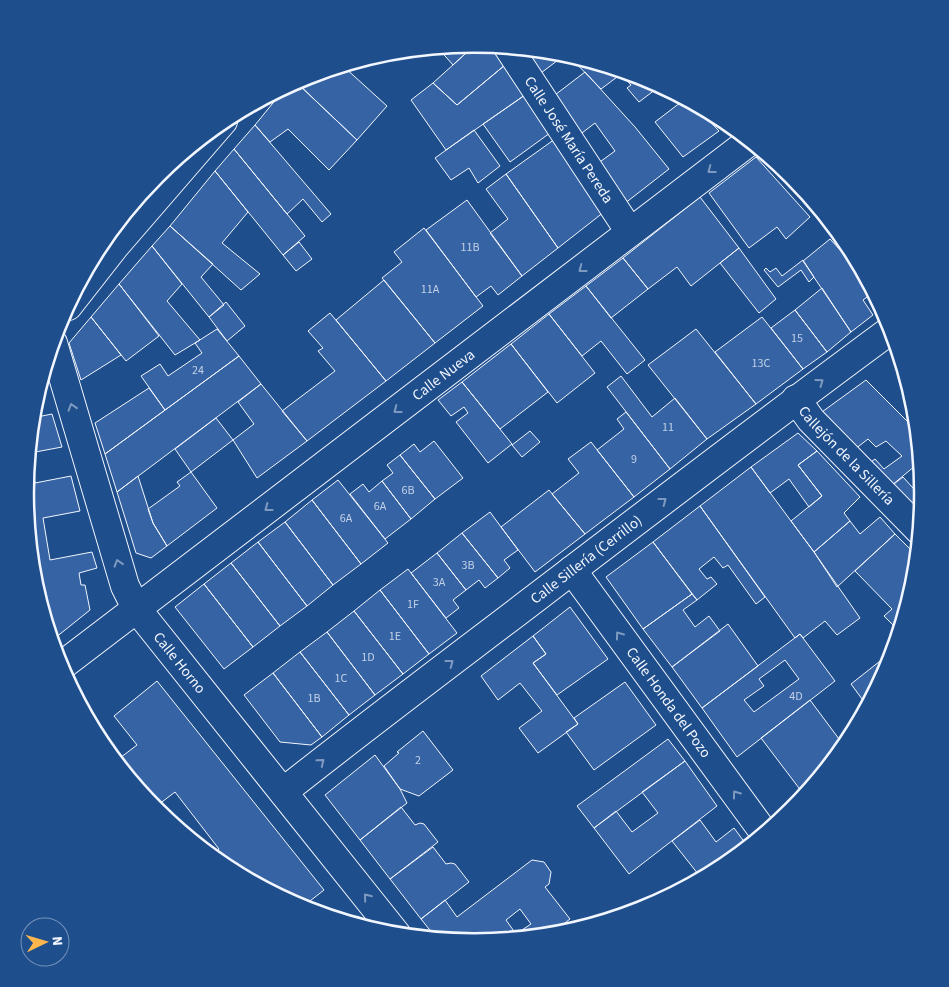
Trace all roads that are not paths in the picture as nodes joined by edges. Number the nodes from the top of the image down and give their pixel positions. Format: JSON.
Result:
{"nodes":[{"id":1,"x":513,"y":55,"type":"edge"},
{"id":2,"x":744,"y":145,"type":"edge"},
{"id":3,"x":187,"y":159,"type":"edge"},
{"id":4,"x":122,"y":229,"type":"edge"},
{"id":5,"x":630,"y":232,"type":"junction"},
{"id":6,"x":885,"y":334,"type":"edge"},
{"id":7,"x":56,"y":354,"type":"edge"},
{"id":8,"x":796,"y":399,"type":"junction"},
{"id":9,"x":914,"y":525,"type":"edge"},
{"id":10,"x":572,"y":570,"type":"junction"},
{"id":11,"x":136,"y":608,"type":"junction"},
{"id":12,"x":67,"y":662,"type":"edge"},
{"id":13,"x":283,"y":792,"type":"junction"},
{"id":14,"x":761,"y":828,"type":"edge"},
{"id":15,"x":390,"y":926,"type":"edge"}],
"edges":[{"from":1,"to":5,"type":"street","name":"Calle José María Pereda"},
{"from":2,"to":5,"type":"street","name":"Calle Nueva","one_way":true},
{"from":3,"to":4,"type":"street"},
{"from":5,"to":11,"type":"street","name":"Calle Nueva","one_way":true},
{"from":8,"to":6,"type":"street","name":"Calle Sillería (Cerrillo)","one_way":true},
{"from":11,"to":7,"type":"street","name":"Calle Horno","one_way":true},
{"from":8,"to":9,"type":"street","name":"Callejón de la Sillería"},
{"from":10,"to":8,"type":"street","name":"Calle Sillería (Cerrillo)","one_way":true},
{"from":13,"to":10,"type":"street","name":"Calle Sillería (Cerrillo)","one_way":true},
{"from":14,"to":10,"type":"street","name":"Calle Honda del Pozo","one_way":true},
{"from":11,"to":12,"type":"street","name":"Calle Nueva"},
{"from":11,"to":13,"type":"street","name":"Calle Horno"},
{"from":15,"to":13,"type":"street","name":"Calle Horno","one_way":true}]}
